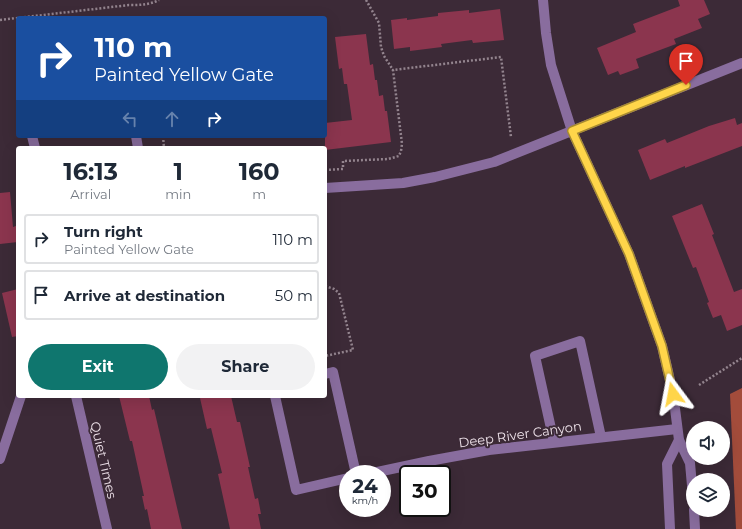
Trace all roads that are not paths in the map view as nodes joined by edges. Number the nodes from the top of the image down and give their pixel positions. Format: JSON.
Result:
{"nodes":[{"id":1,"x":543,"y":0,"type":"edge"},
{"id":2,"x":742,"y":64,"type":"edge"},
{"id":3,"x":572,"y":131,"type":"junction"},
{"id":4,"x":327,"y":188,"type":"edge"},
{"id":5,"x":327,"y":374,"type":"edge"},
{"id":6,"x":20,"y":398,"type":"edge"},
{"id":7,"x":76,"y":398,"type":"edge"},
{"id":8,"x":275,"y":398,"type":"edge"},
{"id":9,"x":678,"y":429,"type":"junction"},
{"id":10,"x":601,"y":437,"type":"junction"},
{"id":11,"x":679,"y":440,"type":"junction"},
{"id":12,"x":554,"y":442,"type":"junction"},
{"id":13,"x":0,"y":459,"type":"edge"},
{"id":14,"x":354,"y":465,"type":"edge"},
{"id":15,"x":391,"y":469,"type":"edge"},
{"id":16,"x":691,"y":473,"type":"edge"},
{"id":17,"x":339,"y":480,"type":"edge"},
{"id":18,"x":694,"y":517,"type":"edge"},
{"id":19,"x":107,"y":529,"type":"edge"},
{"id":20,"x":670,"y":529,"type":"edge"},
{"id":21,"x":695,"y":529,"type":"edge"}],
"edges":[{"from":1,"to":3,"type":"street"},
{"from":2,"to":3,"type":"street"},
{"from":3,"to":4,"type":"street"},
{"from":3,"to":9,"type":"street"},
{"from":5,"to":14,"type":"street"},
{"from":6,"to":13,"type":"street"},
{"from":7,"to":19,"type":"street","name":"Quiet Times"},
{"from":8,"to":17,"type":"street"},
{"from":9,"to":10,"type":"street","name":"Deep River Canyon"},
{"from":9,"to":11,"type":"street"},
{"from":10,"to":12,"type":"street","name":"Deep River Canyon"},
{"from":10,"to":12,"type":"street"},
{"from":11,"to":16,"type":"street"},
{"from":11,"to":20,"type":"street"},
{"from":12,"to":15,"type":"street","name":"Deep River Canyon"},
{"from":18,"to":21,"type":"street"}]}
